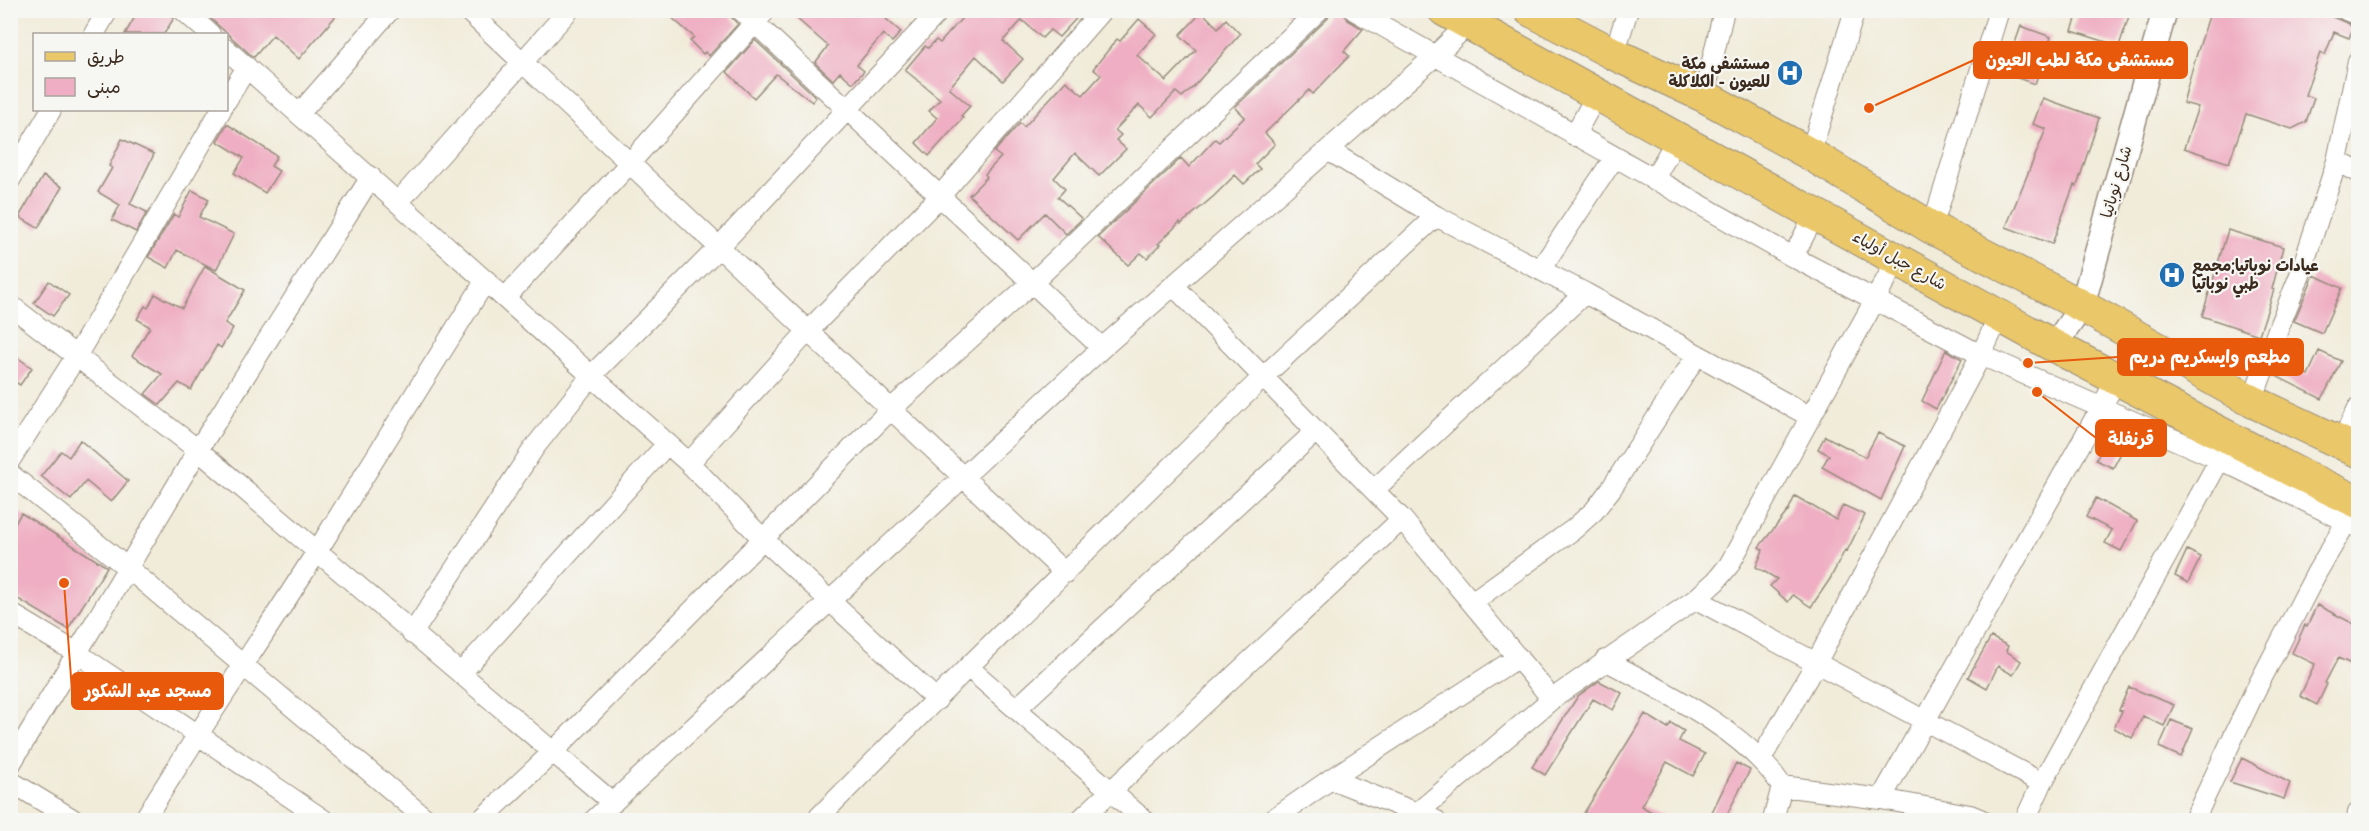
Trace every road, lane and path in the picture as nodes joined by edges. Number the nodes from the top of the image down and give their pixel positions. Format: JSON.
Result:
{"nodes":[{"id":1,"x":108,"y":10,"type":"edge"},
{"id":2,"x":390,"y":10,"type":"edge"},
{"id":3,"x":467,"y":10,"type":"edge"},
{"id":4,"x":569,"y":10,"type":"edge"},
{"id":5,"x":940,"y":10,"type":"edge"},
{"id":6,"x":1102,"y":10,"type":"edge"},
{"id":7,"x":1318,"y":10,"type":"edge"},
{"id":8,"x":1354,"y":10,"type":"edge"},
{"id":9,"x":1530,"y":10,"type":"edge"},
{"id":10,"x":1628,"y":10,"type":"edge"},
{"id":11,"x":1724,"y":10,"type":"edge"},
{"id":12,"x":1855,"y":10,"type":"edge"},
{"id":13,"x":1999,"y":10,"type":"edge"},
{"id":14,"x":2165,"y":10,"type":"edge"},
{"id":15,"x":2346,"y":10,"type":"edge"},
{"id":16,"x":754,"y":15,"type":"edge"},
{"id":17,"x":2358,"y":15,"type":"edge"},
{"id":18,"x":1456,"y":17,"type":"edge"},
{"id":19,"x":95,"y":33,"type":"edge"},
{"id":20,"x":228,"y":51,"type":"edge"},
{"id":21,"x":1614,"y":54,"type":"junction"},
{"id":22,"x":1434,"y":57,"type":"junction"},
{"id":23,"x":2358,"y":61,"type":"edge"},
{"id":24,"x":522,"y":62,"type":"junction"},
{"id":25,"x":246,"y":67,"type":"junction"},
{"id":26,"x":1596,"y":96,"type":"junction"},
{"id":27,"x":1704,"y":96,"type":"junction"},
{"id":28,"x":228,"y":98,"type":"edge"},
{"id":29,"x":50,"y":111,"type":"edge"},
{"id":30,"x":220,"y":111,"type":"edge"},
{"id":31,"x":848,"y":111,"type":"junction"},
{"id":32,"x":299,"y":114,"type":"junction"},
{"id":33,"x":1574,"y":136,"type":"junction"},
{"id":34,"x":1677,"y":139,"type":"junction"},
{"id":35,"x":1328,"y":150,"type":"junction"},
{"id":36,"x":1810,"y":154,"type":"junction"},
{"id":37,"x":1614,"y":158,"type":"junction"},
{"id":38,"x":2337,"y":161,"type":"junction"},
{"id":39,"x":629,"y":164,"type":"junction"},
{"id":40,"x":2358,"y":172,"type":"edge"},
{"id":41,"x":371,"y":177,"type":"junction"},
{"id":42,"x":10,"y":180,"type":"edge"},
{"id":43,"x":1653,"y":180,"type":"junction"},
{"id":44,"x":940,"y":196,"type":"junction"},
{"id":45,"x":399,"y":201,"type":"junction"},
{"id":46,"x":1815,"y":214,"type":"junction"},
{"id":47,"x":1436,"y":216,"type":"junction"},
{"id":48,"x":1932,"y":228,"type":"junction"},
{"id":49,"x":719,"y":247,"type":"junction"},
{"id":50,"x":1793,"y":257,"type":"junction"},
{"id":51,"x":1897,"y":260,"type":"junction"},
{"id":52,"x":1540,"y":270,"type":"junction"},
{"id":53,"x":486,"y":280,"type":"junction"},
{"id":54,"x":1032,"y":283,"type":"junction"},
{"id":55,"x":1174,"y":286,"type":"junction"},
{"id":56,"x":1585,"y":294,"type":"junction"},
{"id":57,"x":505,"y":298,"type":"junction"},
{"id":58,"x":1875,"y":301,"type":"junction"},
{"id":59,"x":10,"y":304,"type":"edge"},
{"id":60,"x":2082,"y":306,"type":"junction"},
{"id":61,"x":1999,"y":316,"type":"junction"},
{"id":62,"x":807,"y":332,"type":"junction"},
{"id":63,"x":2055,"y":346,"type":"junction"},
{"id":64,"x":1102,"y":348,"type":"junction"},
{"id":65,"x":77,"y":355,"type":"junction"},
{"id":66,"x":1697,"y":355,"type":"junction"},
{"id":67,"x":1981,"y":356,"type":"junction"},
{"id":68,"x":592,"y":375,"type":"junction"},
{"id":69,"x":1263,"y":377,"type":"junction"},
{"id":70,"x":2117,"y":379,"type":"junction"},
{"id":71,"x":2252,"y":401,"type":"junction"},
{"id":72,"x":2358,"y":408,"type":"edge"},
{"id":73,"x":2101,"y":409,"type":"junction"},
{"id":74,"x":890,"y":410,"type":"junction"},
{"id":75,"x":1811,"y":417,"type":"junction"},
{"id":76,"x":1315,"y":432,"type":"junction"},
{"id":77,"x":667,"y":444,"type":"junction"},
{"id":78,"x":2350,"y":447,"type":"edge"},
{"id":79,"x":2225,"y":449,"type":"junction"},
{"id":80,"x":198,"y":450,"type":"junction"},
{"id":81,"x":10,"y":460,"type":"edge"},
{"id":82,"x":688,"y":463,"type":"junction"},
{"id":83,"x":10,"y":474,"type":"edge"},
{"id":84,"x":962,"y":477,"type":"junction"},
{"id":85,"x":1374,"y":490,"type":"junction"},
{"id":86,"x":2355,"y":513,"type":"edge"},
{"id":87,"x":1402,"y":519,"type":"junction"},
{"id":88,"x":763,"y":539,"type":"junction"},
{"id":89,"x":317,"y":552,"type":"junction"},
{"id":90,"x":129,"y":569,"type":"junction"},
{"id":91,"x":1065,"y":573,"type":"junction"},
{"id":92,"x":1696,"y":598,"type":"junction"},
{"id":93,"x":831,"y":601,"type":"junction"},
{"id":94,"x":1472,"y":602,"type":"junction"},
{"id":95,"x":10,"y":614,"type":"edge"},
{"id":96,"x":412,"y":634,"type":"junction"},
{"id":97,"x":77,"y":653,"type":"junction"},
{"id":98,"x":1518,"y":657,"type":"junction"},
{"id":99,"x":1605,"y":660,"type":"junction"},
{"id":100,"x":1816,"y":663,"type":"junction"},
{"id":101,"x":243,"y":667,"type":"junction"},
{"id":102,"x":968,"y":667,"type":"junction"},
{"id":103,"x":461,"y":673,"type":"junction"},
{"id":104,"x":1552,"y":699,"type":"junction"},
{"id":105,"x":937,"y":700,"type":"junction"},
{"id":106,"x":1016,"y":709,"type":"junction"},
{"id":107,"x":1925,"y":721,"type":"junction"},
{"id":108,"x":197,"y":733,"type":"junction"},
{"id":109,"x":554,"y":751,"type":"junction"},
{"id":110,"x":1761,"y":759,"type":"junction"},
{"id":111,"x":10,"y":765,"type":"edge"},
{"id":112,"x":1331,"y":779,"type":"junction"},
{"id":113,"x":10,"y":781,"type":"edge"},
{"id":114,"x":2042,"y":783,"type":"junction"},
{"id":115,"x":1782,"y":786,"type":"junction"},
{"id":116,"x":1109,"y":792,"type":"junction"},
{"id":117,"x":1881,"y":800,"type":"junction"},
{"id":118,"x":613,"y":803,"type":"junction"},
{"id":119,"x":2358,"y":813,"type":"edge"},
{"id":120,"x":1416,"y":814,"type":"junction"},
{"id":121,"x":1973,"y":819,"type":"edge"},
{"id":122,"x":74,"y":820,"type":"edge"},
{"id":123,"x":144,"y":820,"type":"edge"},
{"id":124,"x":324,"y":820,"type":"edge"},
{"id":125,"x":427,"y":820,"type":"edge"},
{"id":126,"x":482,"y":820,"type":"edge"},
{"id":127,"x":594,"y":820,"type":"edge"},
{"id":128,"x":816,"y":820,"type":"edge"},
{"id":129,"x":1080,"y":820,"type":"edge"},
{"id":130,"x":1144,"y":820,"type":"edge"},
{"id":131,"x":1272,"y":820,"type":"edge"},
{"id":132,"x":1435,"y":820,"type":"edge"},
{"id":133,"x":1773,"y":820,"type":"edge"},
{"id":134,"x":2025,"y":820,"type":"edge"},
{"id":135,"x":2194,"y":820,"type":"edge"},
{"id":136,"x":2357,"y":820,"type":"edge"}],
"edges":[{"from":1,"to":19,"type":"street"},
{"from":2,"to":32,"type":"street"},
{"from":3,"to":24,"type":"street"},
{"from":4,"to":24,"type":"street"},
{"from":5,"to":31,"type":"street"},
{"from":6,"to":44,"type":"street"},
{"from":7,"to":54,"type":"street"},
{"from":8,"to":22,"type":"street"},
{"from":9,"to":21,"type":"main road"},
{"from":10,"to":21,"type":"street"},
{"from":11,"to":27,"type":"street"},
{"from":12,"to":36,"type":"street"},
{"from":13,"to":48,"type":"street"},
{"from":14,"to":60,"type":"street","name":"شارع نوباتيا"},
{"from":15,"to":17,"type":"street"},
{"from":16,"to":31,"type":"street"},
{"from":16,"to":39,"type":"street"},
{"from":18,"to":22,"type":"street"},
{"from":18,"to":26,"type":"main road","name":"شارع جبل أولياء"},
{"from":20,"to":25,"type":"street"},
{"from":21,"to":27,"type":"main road"},
{"from":22,"to":33,"type":"street"},
{"from":22,"to":35,"type":"street"},
{"from":23,"to":38,"type":"street"},
{"from":24,"to":39,"type":"street"},
{"from":24,"to":45,"type":"street"},
{"from":25,"to":28,"type":"street"},
{"from":25,"to":32,"type":"street"},
{"from":26,"to":33,"type":"street"},
{"from":26,"to":34,"type":"main road","name":"شارع جبل أولياء"},
{"from":27,"to":36,"type":"main road"},
{"from":29,"to":42,"type":"street"},
{"from":30,"to":65,"type":"street"},
{"from":31,"to":44,"type":"street"},
{"from":31,"to":49,"type":"street"},
{"from":32,"to":41,"type":"street"},
{"from":33,"to":37,"type":"street"},
{"from":34,"to":43,"type":"street"},
{"from":34,"to":46,"type":"main road","name":"شارع جبل أولياء"},
{"from":35,"to":47,"type":"street"},
{"from":35,"to":55,"type":"street"},
{"from":36,"to":48,"type":"main road"},
{"from":37,"to":43,"type":"street"},
{"from":37,"to":52,"type":"street"},
{"from":38,"to":40,"type":"street"},
{"from":38,"to":71,"type":"street"},
{"from":39,"to":49,"type":"street"},
{"from":39,"to":57,"type":"street"},
{"from":41,"to":45,"type":"street"},
{"from":41,"to":80,"type":"street"},
{"from":43,"to":50,"type":"street"},
{"from":44,"to":54,"type":"street"},
{"from":44,"to":62,"type":"street"},
{"from":45,"to":53,"type":"street"},
{"from":46,"to":50,"type":"street"},
{"from":46,"to":51,"type":"main road","name":"شارع جبل أولياء"},
{"from":47,"to":52,"type":"street"},
{"from":47,"to":69,"type":"street"},
{"from":48,"to":60,"type":"main road"},
{"from":49,"to":62,"type":"street"},
{"from":49,"to":68,"type":"street"},
{"from":50,"to":58,"type":"street"},
{"from":51,"to":58,"type":"street"},
{"from":51,"to":61,"type":"main road","name":"شارع جبل أولياء"},
{"from":52,"to":56,"type":"street"},
{"from":53,"to":57,"type":"street"},
{"from":53,"to":89,"type":"street"},
{"from":54,"to":64,"type":"street"},
{"from":54,"to":74,"type":"street"},
{"from":55,"to":64,"type":"street"},
{"from":55,"to":69,"type":"street"},
{"from":56,"to":66,"type":"street"},
{"from":56,"to":85,"type":"street"},
{"from":57,"to":68,"type":"street"},
{"from":58,"to":67,"type":"street"},
{"from":58,"to":75,"type":"street"},
{"from":59,"to":65,"type":"street"},
{"from":60,"to":63,"type":"street","name":"شارع نوباتيا"},
{"from":60,"to":71,"type":"main road"},
{"from":61,"to":63,"type":"main road","name":"شارع جبل أولياء"},
{"from":61,"to":67,"type":"street"},
{"from":62,"to":74,"type":"street"},
{"from":62,"to":82,"type":"street"},
{"from":63,"to":70,"type":"main road","name":"شارع جبل أولياء"},
{"from":64,"to":84,"type":"street"},
{"from":65,"to":80,"type":"street"},
{"from":65,"to":81,"type":"street"},
{"from":66,"to":75,"type":"street"},
{"from":66,"to":94,"type":"street"},
{"from":67,"to":73,"type":"street"},
{"from":67,"to":100,"type":"street"},
{"from":68,"to":77,"type":"street"},
{"from":68,"to":96,"type":"street"},
{"from":69,"to":76,"type":"street"},
{"from":69,"to":91,"type":"street"},
{"from":70,"to":73,"type":"street"},
{"from":70,"to":79,"type":"main road","name":"شارع جبل أولياء"},
{"from":71,"to":78,"type":"main road"},
{"from":72,"to":78,"type":"street"},
{"from":73,"to":79,"type":"street"},
{"from":73,"to":107,"type":"street"},
{"from":74,"to":84,"type":"street"},
{"from":74,"to":88,"type":"street"},
{"from":75,"to":92,"type":"street"},
{"from":76,"to":85,"type":"street"},
{"from":76,"to":106,"type":"street"},
{"from":77,"to":82,"type":"street"},
{"from":77,"to":103,"type":"street"},
{"from":79,"to":86,"type":"main road","name":"شارع جبل أولياء"},
{"from":79,"to":114,"type":"street"},
{"from":80,"to":89,"type":"street"},
{"from":80,"to":90,"type":"street"},
{"from":82,"to":88,"type":"street"},
{"from":83,"to":90,"type":"street"},
{"from":84,"to":91,"type":"street"},
{"from":84,"to":93,"type":"street"},
{"from":85,"to":87,"type":"street"},
{"from":86,"to":135,"type":"street"},
{"from":87,"to":94,"type":"street"},
{"from":87,"to":116,"type":"street"},
{"from":88,"to":93,"type":"street"},
{"from":88,"to":109,"type":"street"},
{"from":89,"to":96,"type":"street"},
{"from":89,"to":101,"type":"street"},
{"from":90,"to":97,"type":"street"},
{"from":90,"to":101,"type":"street"},
{"from":91,"to":102,"type":"street"},
{"from":92,"to":99,"type":"street"},
{"from":92,"to":100,"type":"street"},
{"from":93,"to":105,"type":"street"},
{"from":93,"to":118,"type":"street"},
{"from":94,"to":98,"type":"street"},
{"from":95,"to":97,"type":"street"},
{"from":96,"to":103,"type":"street"},
{"from":97,"to":108,"type":"street"},
{"from":97,"to":111,"type":"street"},
{"from":98,"to":104,"type":"street"},
{"from":98,"to":112,"type":"street"},
{"from":99,"to":104,"type":"street"},
{"from":99,"to":110,"type":"street"},
{"from":100,"to":107,"type":"street"},
{"from":100,"to":110,"type":"street"},
{"from":101,"to":108,"type":"street"},
{"from":101,"to":125,"type":"street"},
{"from":102,"to":105,"type":"street"},
{"from":102,"to":106,"type":"street"},
{"from":103,"to":109,"type":"street"},
{"from":104,"to":120,"type":"street"},
{"from":105,"to":128,"type":"street"},
{"from":106,"to":116,"type":"street"},
{"from":107,"to":114,"type":"street"},
{"from":107,"to":117,"type":"street"},
{"from":108,"to":123,"type":"street"},
{"from":108,"to":124,"type":"street"},
{"from":109,"to":118,"type":"street"},
{"from":109,"to":126,"type":"street"},
{"from":110,"to":115,"type":"street"},
{"from":112,"to":120,"type":"street"},
{"from":112,"to":131,"type":"street"},
{"from":113,"to":122,"type":"street"},
{"from":114,"to":134,"type":"street"},
{"from":115,"to":117,"type":"street"},
{"from":115,"to":133,"type":"street"},
{"from":116,"to":129,"type":"street"},
{"from":116,"to":130,"type":"street"},
{"from":117,"to":121,"type":"street"},
{"from":118,"to":127,"type":"street"},
{"from":119,"to":136,"type":"street"},
{"from":120,"to":132,"type":"street"}]}
